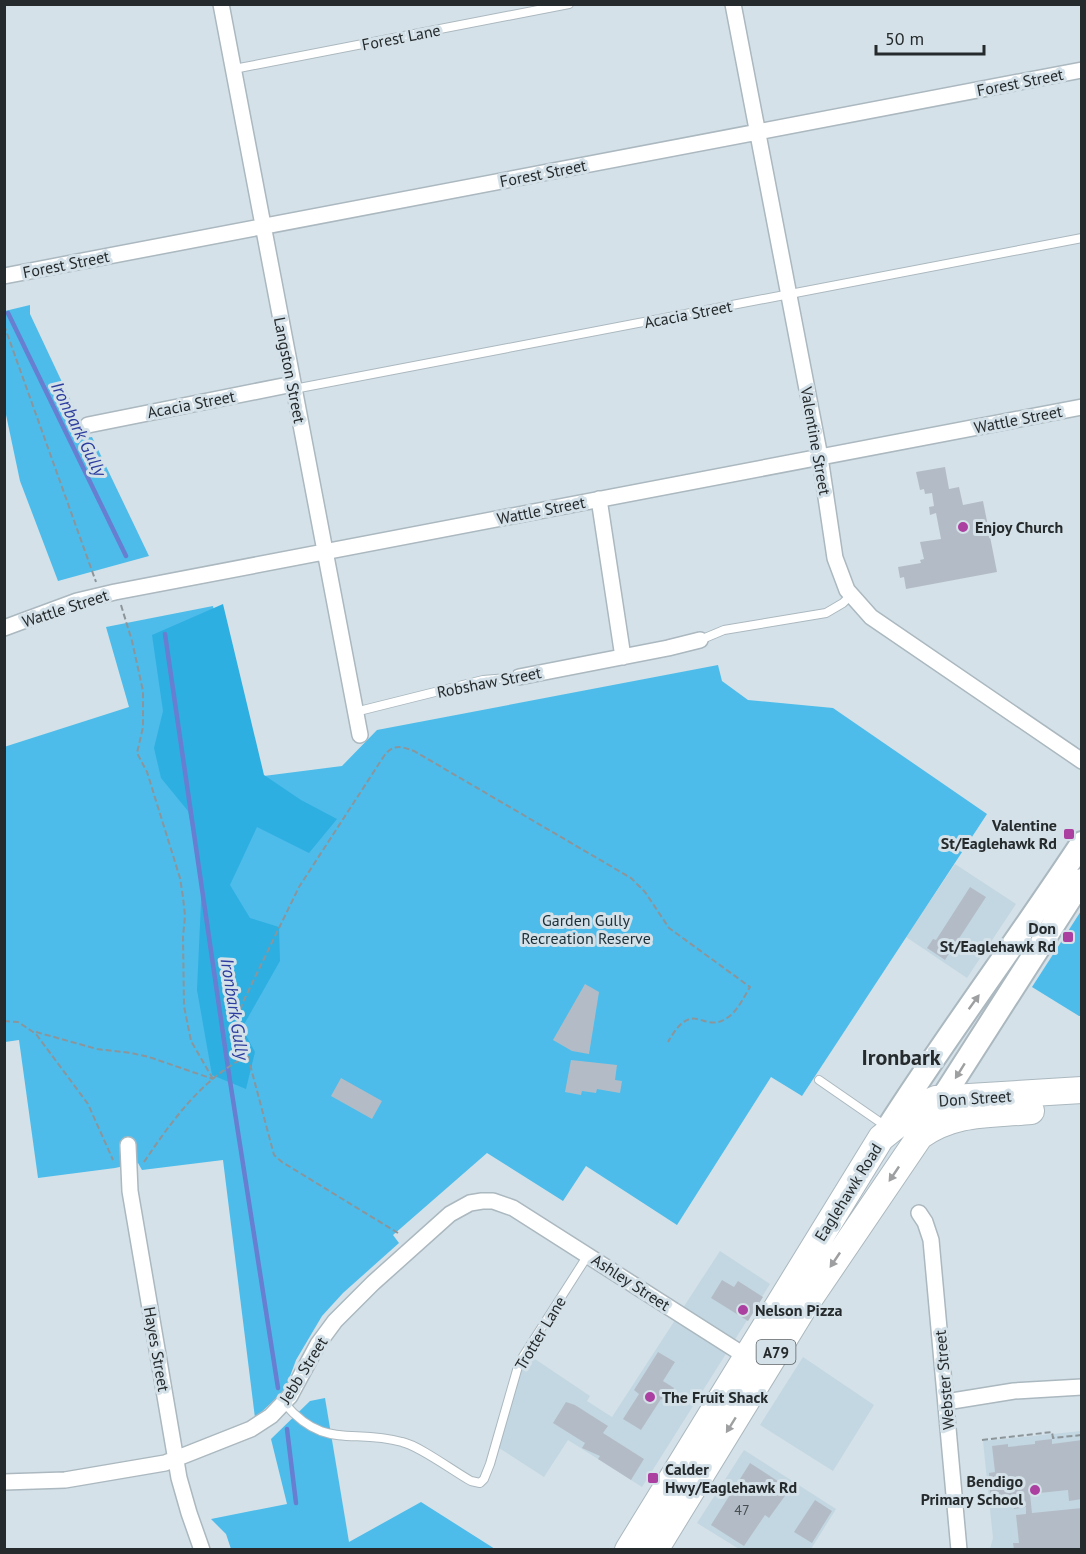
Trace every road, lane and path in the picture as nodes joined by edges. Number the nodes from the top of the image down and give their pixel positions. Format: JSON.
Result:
{"nodes":[{"id":1,"x":221,"y":4,"type":"edge"},
{"id":2,"x":569,"y":4,"type":"edge"},
{"id":3,"x":733,"y":4,"type":"edge"},
{"id":4,"x":234,"y":69,"type":"junction"},
{"id":5,"x":1082,"y":70,"type":"edge"},
{"id":6,"x":758,"y":133,"type":"junction"},
{"id":7,"x":263,"y":226,"type":"junction"},
{"id":8,"x":1082,"y":238,"type":"edge"},
{"id":9,"x":4,"y":276,"type":"edge"},
{"id":10,"x":789,"y":295,"type":"junction"},
{"id":11,"x":4,"y":325,"type":"edge"},
{"id":12,"x":294,"y":387,"type":"junction"},
{"id":13,"x":1082,"y":407,"type":"edge"},
{"id":14,"x":88,"y":425,"type":"dead end"},
{"id":15,"x":820,"y":457,"type":"junction"},
{"id":16,"x":600,"y":499,"type":"junction"},
{"id":17,"x":325,"y":553,"type":"junction"},
{"id":18,"x":115,"y":592,"type":"junction"},
{"id":19,"x":851,"y":595,"type":"junction"},
{"id":20,"x":4,"y":628,"type":"edge"},
{"id":21,"x":700,"y":640,"type":"joint"},
{"id":22,"x":623,"y":657,"type":"junction"},
{"id":23,"x":519,"y":677,"type":"joint"},
{"id":24,"x":355,"y":712,"type":"junction"},
{"id":25,"x":360,"y":735,"type":"dead end"},
{"id":26,"x":1082,"y":760,"type":"edge"},
{"id":27,"x":1082,"y":843,"type":"edge"},
{"id":28,"x":1082,"y":880,"type":"edge"},
{"id":29,"x":4,"y":1021,"type":"edge"},
{"id":30,"x":34,"y":1032,"type":"junction"},
{"id":31,"x":947,"y":1039,"type":"junction"},
{"id":32,"x":668,"y":1042,"type":"dead end"},
{"id":33,"x":978,"y":1042,"type":"junction"},
{"id":34,"x":248,"y":1056,"type":"junction"},
{"id":35,"x":213,"y":1079,"type":"junction"},
{"id":36,"x":819,"y":1080,"type":"dead end"},
{"id":37,"x":1082,"y":1090,"type":"edge"},
{"id":38,"x":943,"y":1097,"type":"junction"},
{"id":39,"x":1082,"y":1108,"type":"edge"},
{"id":40,"x":885,"y":1133,"type":"junction"},
{"id":41,"x":920,"y":1136,"type":"junction"},
{"id":42,"x":128,"y":1145,"type":"dead end"},
{"id":43,"x":116,"y":1163,"type":"dead end"},
{"id":44,"x":128,"y":1175,"type":"junction"},
{"id":45,"x":493,"y":1201,"type":"joint"},
{"id":46,"x":919,"y":1213,"type":"dead end"},
{"id":47,"x":398,"y":1233,"type":"dead end"},
{"id":48,"x":588,"y":1255,"type":"junction"},
{"id":49,"x":756,"y":1363,"type":"junction"},
{"id":50,"x":1082,"y":1387,"type":"edge"},
{"id":51,"x":946,"y":1402,"type":"junction"},
{"id":52,"x":284,"y":1403,"type":"junction"},
{"id":53,"x":1082,"y":1435,"type":"edge"},
{"id":54,"x":982,"y":1440,"type":"dead end"},
{"id":55,"x":176,"y":1460,"type":"junction"},
{"id":56,"x":4,"y":1482,"type":"edge"},
{"id":57,"x":660,"y":1543,"type":"edge"},
{"id":58,"x":202,"y":1550,"type":"edge"},
{"id":59,"x":628,"y":1550,"type":"edge"},
{"id":60,"x":959,"y":1550,"type":"edge"}],
"edges":[{"from":1,"to":4,"type":"street","name":"Langston Street"},
{"from":2,"to":4,"type":"lane","name":"Forest Lane"},
{"from":3,"to":6,"type":"street","name":"Valentine Street"},
{"from":4,"to":7,"type":"street","name":"Langston Street"},
{"from":5,"to":6,"type":"street","name":"Forest Street"},
{"from":6,"to":7,"type":"street","name":"Forest Street"},
{"from":6,"to":10,"type":"street","name":"Valentine Street"},
{"from":7,"to":9,"type":"street","name":"Forest Street"},
{"from":7,"to":12,"type":"street","name":"Langston Street"},
{"from":8,"to":10,"type":"lane","name":"Acacia Street"},
{"from":10,"to":12,"type":"lane","name":"Acacia Street"},
{"from":10,"to":15,"type":"street","name":"Valentine Street"},
{"from":11,"to":18,"type":"path"},
{"from":12,"to":14,"type":"street","name":"Acacia Street"},
{"from":12,"to":17,"type":"street","name":"Langston Street"},
{"from":13,"to":15,"type":"street","name":"Wattle Street"},
{"from":15,"to":16,"type":"street","name":"Wattle Street"},
{"from":15,"to":19,"type":"street","name":"Valentine Street"},
{"from":16,"to":17,"type":"street","name":"Wattle Street"},
{"from":16,"to":22,"type":"street"},
{"from":17,"to":18,"type":"street","name":"Wattle Street"},
{"from":17,"to":24,"type":"street","name":"Langston Street"},
{"from":18,"to":20,"type":"street","name":"Wattle Street"},
{"from":18,"to":35,"type":"path"},
{"from":19,"to":21,"type":"lane","name":"Robshaw Street"},
{"from":19,"to":26,"type":"street","name":"Valentine Street"},
{"from":21,"to":22,"type":"street","name":"Robshaw Street"},
{"from":22,"to":23,"type":"street","name":"Robshaw Street"},
{"from":23,"to":24,"type":"lane","name":"Robshaw Street"},
{"from":24,"to":25,"type":"street","name":"Langston Street"},
{"from":31,"to":27,"type":"main road","name":"Eaglehawk Road","one_way":true},
{"from":28,"to":33,"type":"main road","name":"Eaglehawk Road"},
{"from":29,"to":30,"type":"path"},
{"from":30,"to":35,"type":"path"},
{"from":30,"to":43,"type":"path"},
{"from":31,"to":33,"type":"main road"},
{"from":31,"to":40,"type":"main road","name":"Eaglehawk Road"},
{"from":32,"to":34,"type":"path"},
{"from":33,"to":38,"type":"main road","name":"Eaglehawk Road","one_way":true},
{"from":34,"to":35,"type":"path"},
{"from":34,"to":47,"type":"path"},
{"from":35,"to":44,"type":"path"},
{"from":36,"to":40,"type":"lane"},
{"from":37,"to":38,"type":"highway","name":"Don Street","number":"A79"},
{"from":38,"to":40,"type":"highway","name":"Don Street","number":"A79"},
{"from":38,"to":41,"type":"highway","name":"Eaglehawk Road"},
{"from":39,"to":41,"type":"highway","name":"Don Street","number":"A79"},
{"from":40,"to":49,"type":"highway","name":"Eaglehawk Road","number":"A79"},
{"from":41,"to":49,"type":"highway","name":"Eaglehawk Road","number":"A79","one_way":true},
{"from":42,"to":44,"type":"street","name":"Hayes Street"},
{"from":44,"to":55,"type":"street","name":"Hayes Street"},
{"from":45,"to":48,"type":"street","name":"Ashley Street"},
{"from":45,"to":52,"type":"street","name":"Jebb Street"},
{"from":46,"to":51,"type":"street","name":"Webster Street"},
{"from":48,"to":49,"type":"street","name":"Ashley Street"},
{"from":48,"to":52,"type":"lane","name":"Trotter Lane"},
{"from":49,"to":57,"type":"highway","name":"Eaglehawk Road","number":"A79","one_way":true},
{"from":49,"to":59,"type":"highway","name":"Eaglehawk Road","number":"A79"},
{"from":50,"to":51,"type":"street"},
{"from":51,"to":60,"type":"street","name":"Webster Street"},
{"from":52,"to":55,"type":"street","name":"Jebb Street"},
{"from":53,"to":54,"type":"path"},
{"from":55,"to":56,"type":"street","name":"Jebb Street"},
{"from":55,"to":58,"type":"street","name":"Hayes Street"}]}
